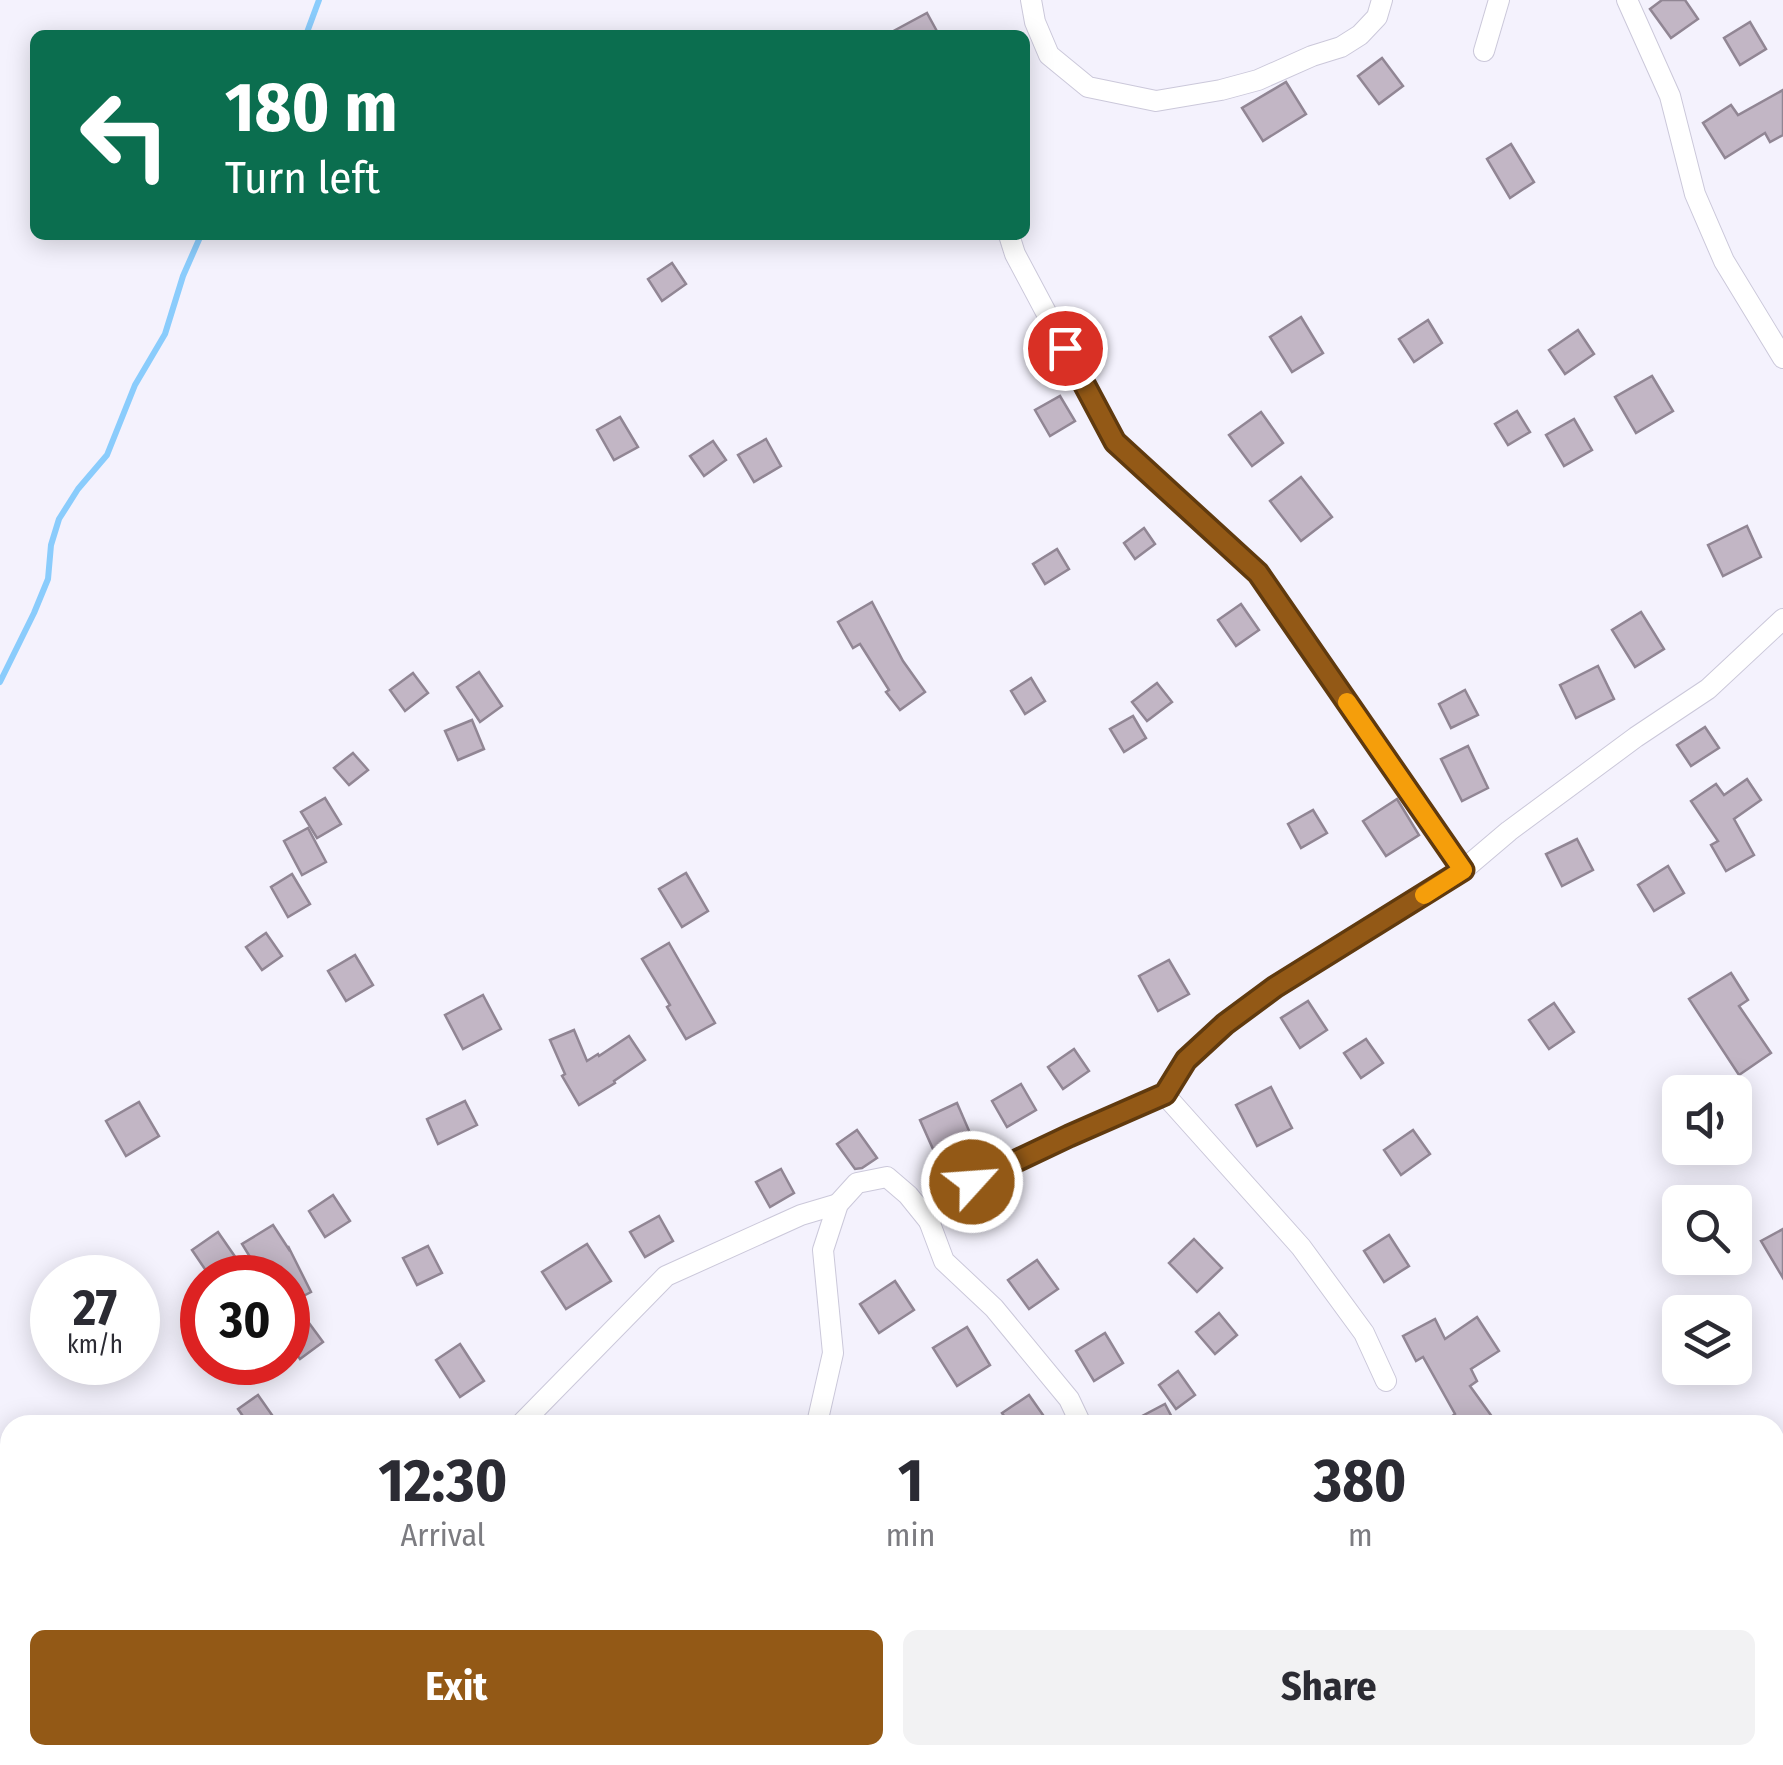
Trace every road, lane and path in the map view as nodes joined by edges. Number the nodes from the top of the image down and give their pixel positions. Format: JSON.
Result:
{"nodes":[{"id":1,"x":1031,"y":0,"type":"edge"},
{"id":2,"x":1382,"y":0,"type":"edge"},
{"id":3,"x":1500,"y":0,"type":"edge"},
{"id":4,"x":1627,"y":0,"type":"edge"},
{"id":5,"x":1036,"y":22,"type":"junction"},
{"id":6,"x":1030,"y":33,"type":"edge"},
{"id":7,"x":1484,"y":51,"type":"dead end"},
{"id":8,"x":1011,"y":240,"type":"edge"},
{"id":9,"x":1783,"y":358,"type":"edge"},
{"id":10,"x":1783,"y":618,"type":"edge"},
{"id":11,"x":1463,"y":870,"type":"junction"},
{"id":12,"x":1165,"y":1094,"type":"junction"},
{"id":13,"x":838,"y":1204,"type":"junction"},
{"id":14,"x":928,"y":1221,"type":"junction"},
{"id":15,"x":1386,"y":1381,"type":"dead end"},
{"id":16,"x":530,"y":1415,"type":"edge"},
{"id":17,"x":819,"y":1415,"type":"edge"},
{"id":18,"x":1077,"y":1415,"type":"edge"}],
"edges":[{"from":1,"to":5,"type":"street"},
{"from":2,"to":5,"type":"street"},
{"from":3,"to":7,"type":"street"},
{"from":4,"to":9,"type":"street"},
{"from":5,"to":6,"type":"street"},
{"from":8,"to":11,"type":"street"},
{"from":10,"to":11,"type":"street"},
{"from":11,"to":12,"type":"street"},
{"from":12,"to":14,"type":"street"},
{"from":12,"to":15,"type":"street"},
{"from":13,"to":14,"type":"street"},
{"from":13,"to":16,"type":"street"},
{"from":13,"to":17,"type":"street"},
{"from":14,"to":18,"type":"street"}]}
